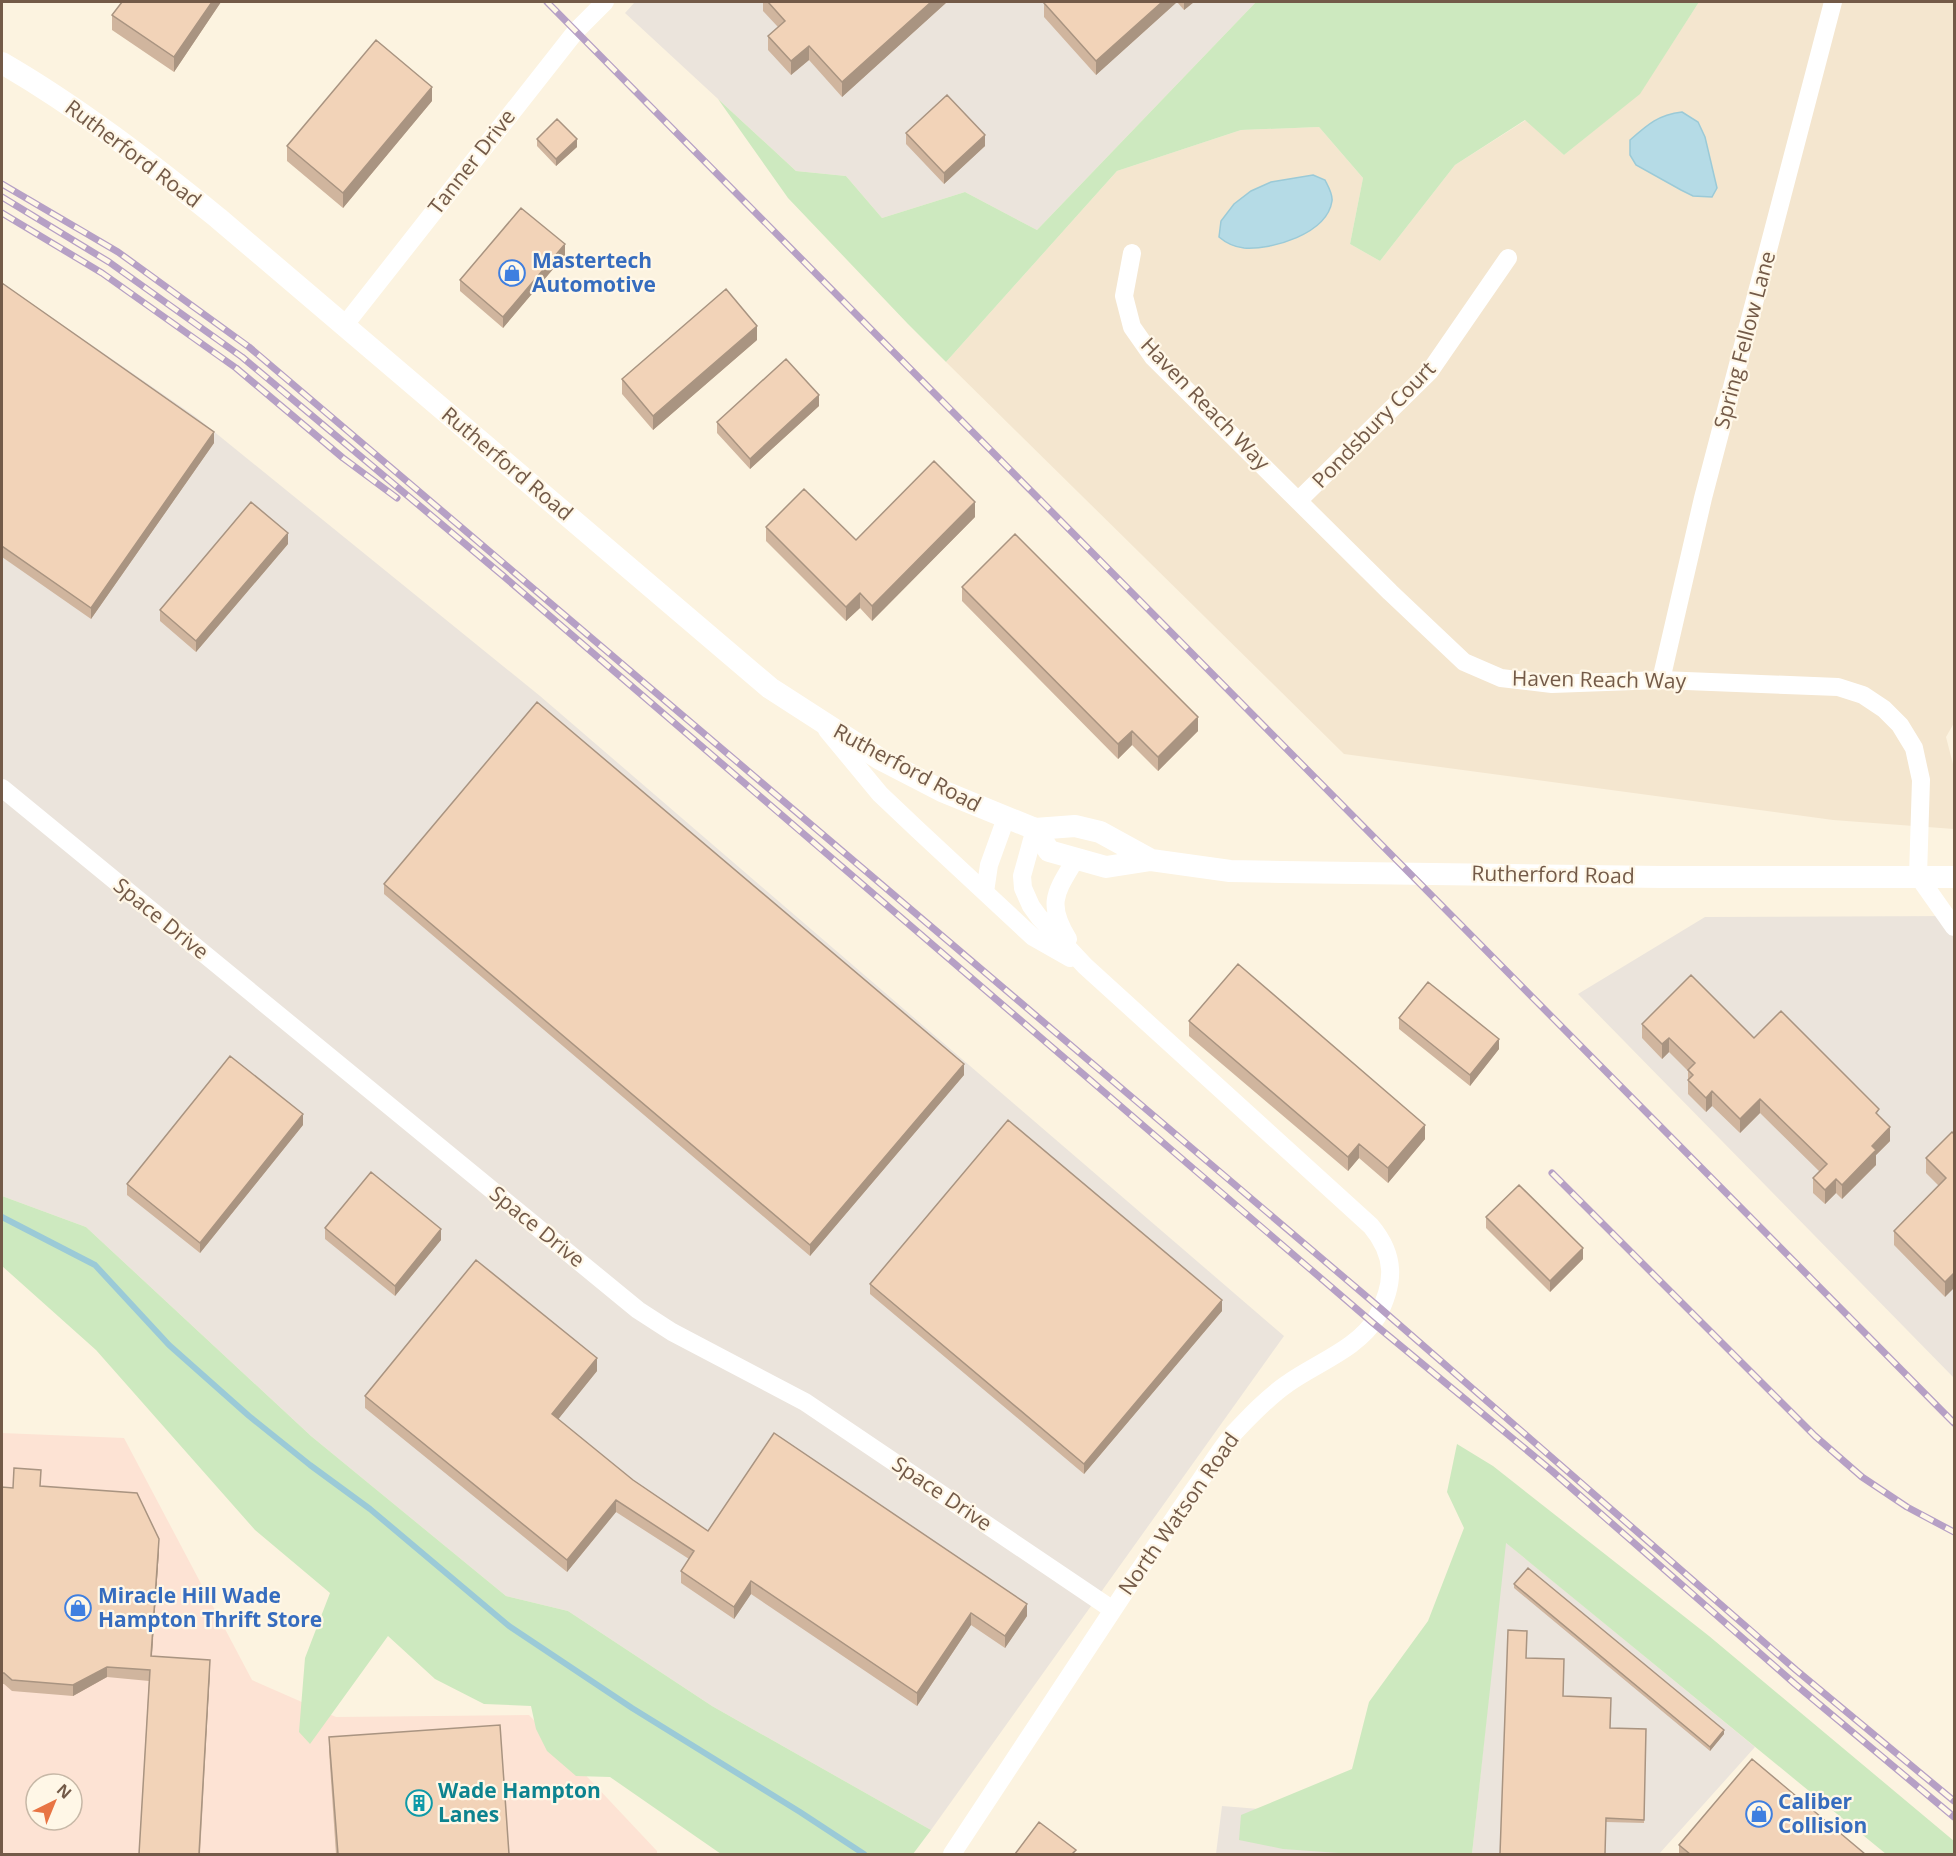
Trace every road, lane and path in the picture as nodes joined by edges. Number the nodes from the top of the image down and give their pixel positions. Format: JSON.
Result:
{"nodes":[{"id":1,"x":605,"y":2,"type":"edge"},
{"id":2,"x":1833,"y":2,"type":"edge"},
{"id":3,"x":2,"y":63,"type":"edge"},
{"id":4,"x":1132,"y":254,"type":"dead end"},
{"id":5,"x":1508,"y":258,"type":"dead end"},
{"id":6,"x":344,"y":326,"type":"junction"},
{"id":7,"x":1299,"y":501,"type":"junction"},
{"id":8,"x":1661,"y":680,"type":"junction"},
{"id":9,"x":820,"y":722,"type":"junction"},
{"id":10,"x":2,"y":788,"type":"edge"},
{"id":11,"x":1006,"y":818,"type":"junction"},
{"id":12,"x":1035,"y":828,"type":"junction"},
{"id":13,"x":1075,"y":860,"type":"junction"},
{"id":14,"x":1151,"y":860,"type":"junction"},
{"id":15,"x":1918,"y":876,"type":"junction"},
{"id":16,"x":1954,"y":877,"type":"edge"},
{"id":17,"x":985,"y":892,"type":"junction"},
{"id":18,"x":1954,"y":927,"type":"edge"},
{"id":19,"x":1085,"y":966,"type":"junction"},
{"id":20,"x":1113,"y":1610,"type":"junction"},
{"id":21,"x":952,"y":1854,"type":"edge"}],
"edges":[{"from":1,"to":6,"type":"street","name":"Tanner Drive"},
{"from":2,"to":8,"type":"street","name":"Spring Fellow Lane"},
{"from":3,"to":6,"type":"street","name":"Rutherford Road"},
{"from":4,"to":7,"type":"street","name":"Haven Reach Way"},
{"from":5,"to":7,"type":"street","name":"Pondsbury Court"},
{"from":6,"to":9,"type":"street","name":"Rutherford Road"},
{"from":7,"to":8,"type":"street","name":"Haven Reach Way"},
{"from":8,"to":15,"type":"street","name":"Haven Reach Way"},
{"from":9,"to":11,"type":"street","name":"Rutherford Road"},
{"from":9,"to":17,"type":"street","name":"North Watson Road"},
{"from":10,"to":20,"type":"street","name":"Space Drive"},
{"from":11,"to":12,"type":"street","name":"Rutherford Road"},
{"from":11,"to":17,"type":"street"},
{"from":12,"to":13,"type":"street","name":"Rutherford Road"},
{"from":12,"to":14,"type":"street","name":"Rutherford Road"},
{"from":12,"to":19,"type":"street","name":"North Watson Road"},
{"from":13,"to":14,"type":"street","name":"Rutherford Road"},
{"from":13,"to":19,"type":"street","name":"North Watson Road"},
{"from":14,"to":15,"type":"street","name":"Rutherford Road"},
{"from":15,"to":16,"type":"street","name":"Rutherford Road"},
{"from":15,"to":18,"type":"street"},
{"from":17,"to":19,"type":"street","name":"North Watson Road"},
{"from":19,"to":20,"type":"street","name":"North Watson Road"},
{"from":20,"to":21,"type":"street","name":"North Watson Road"}]}
